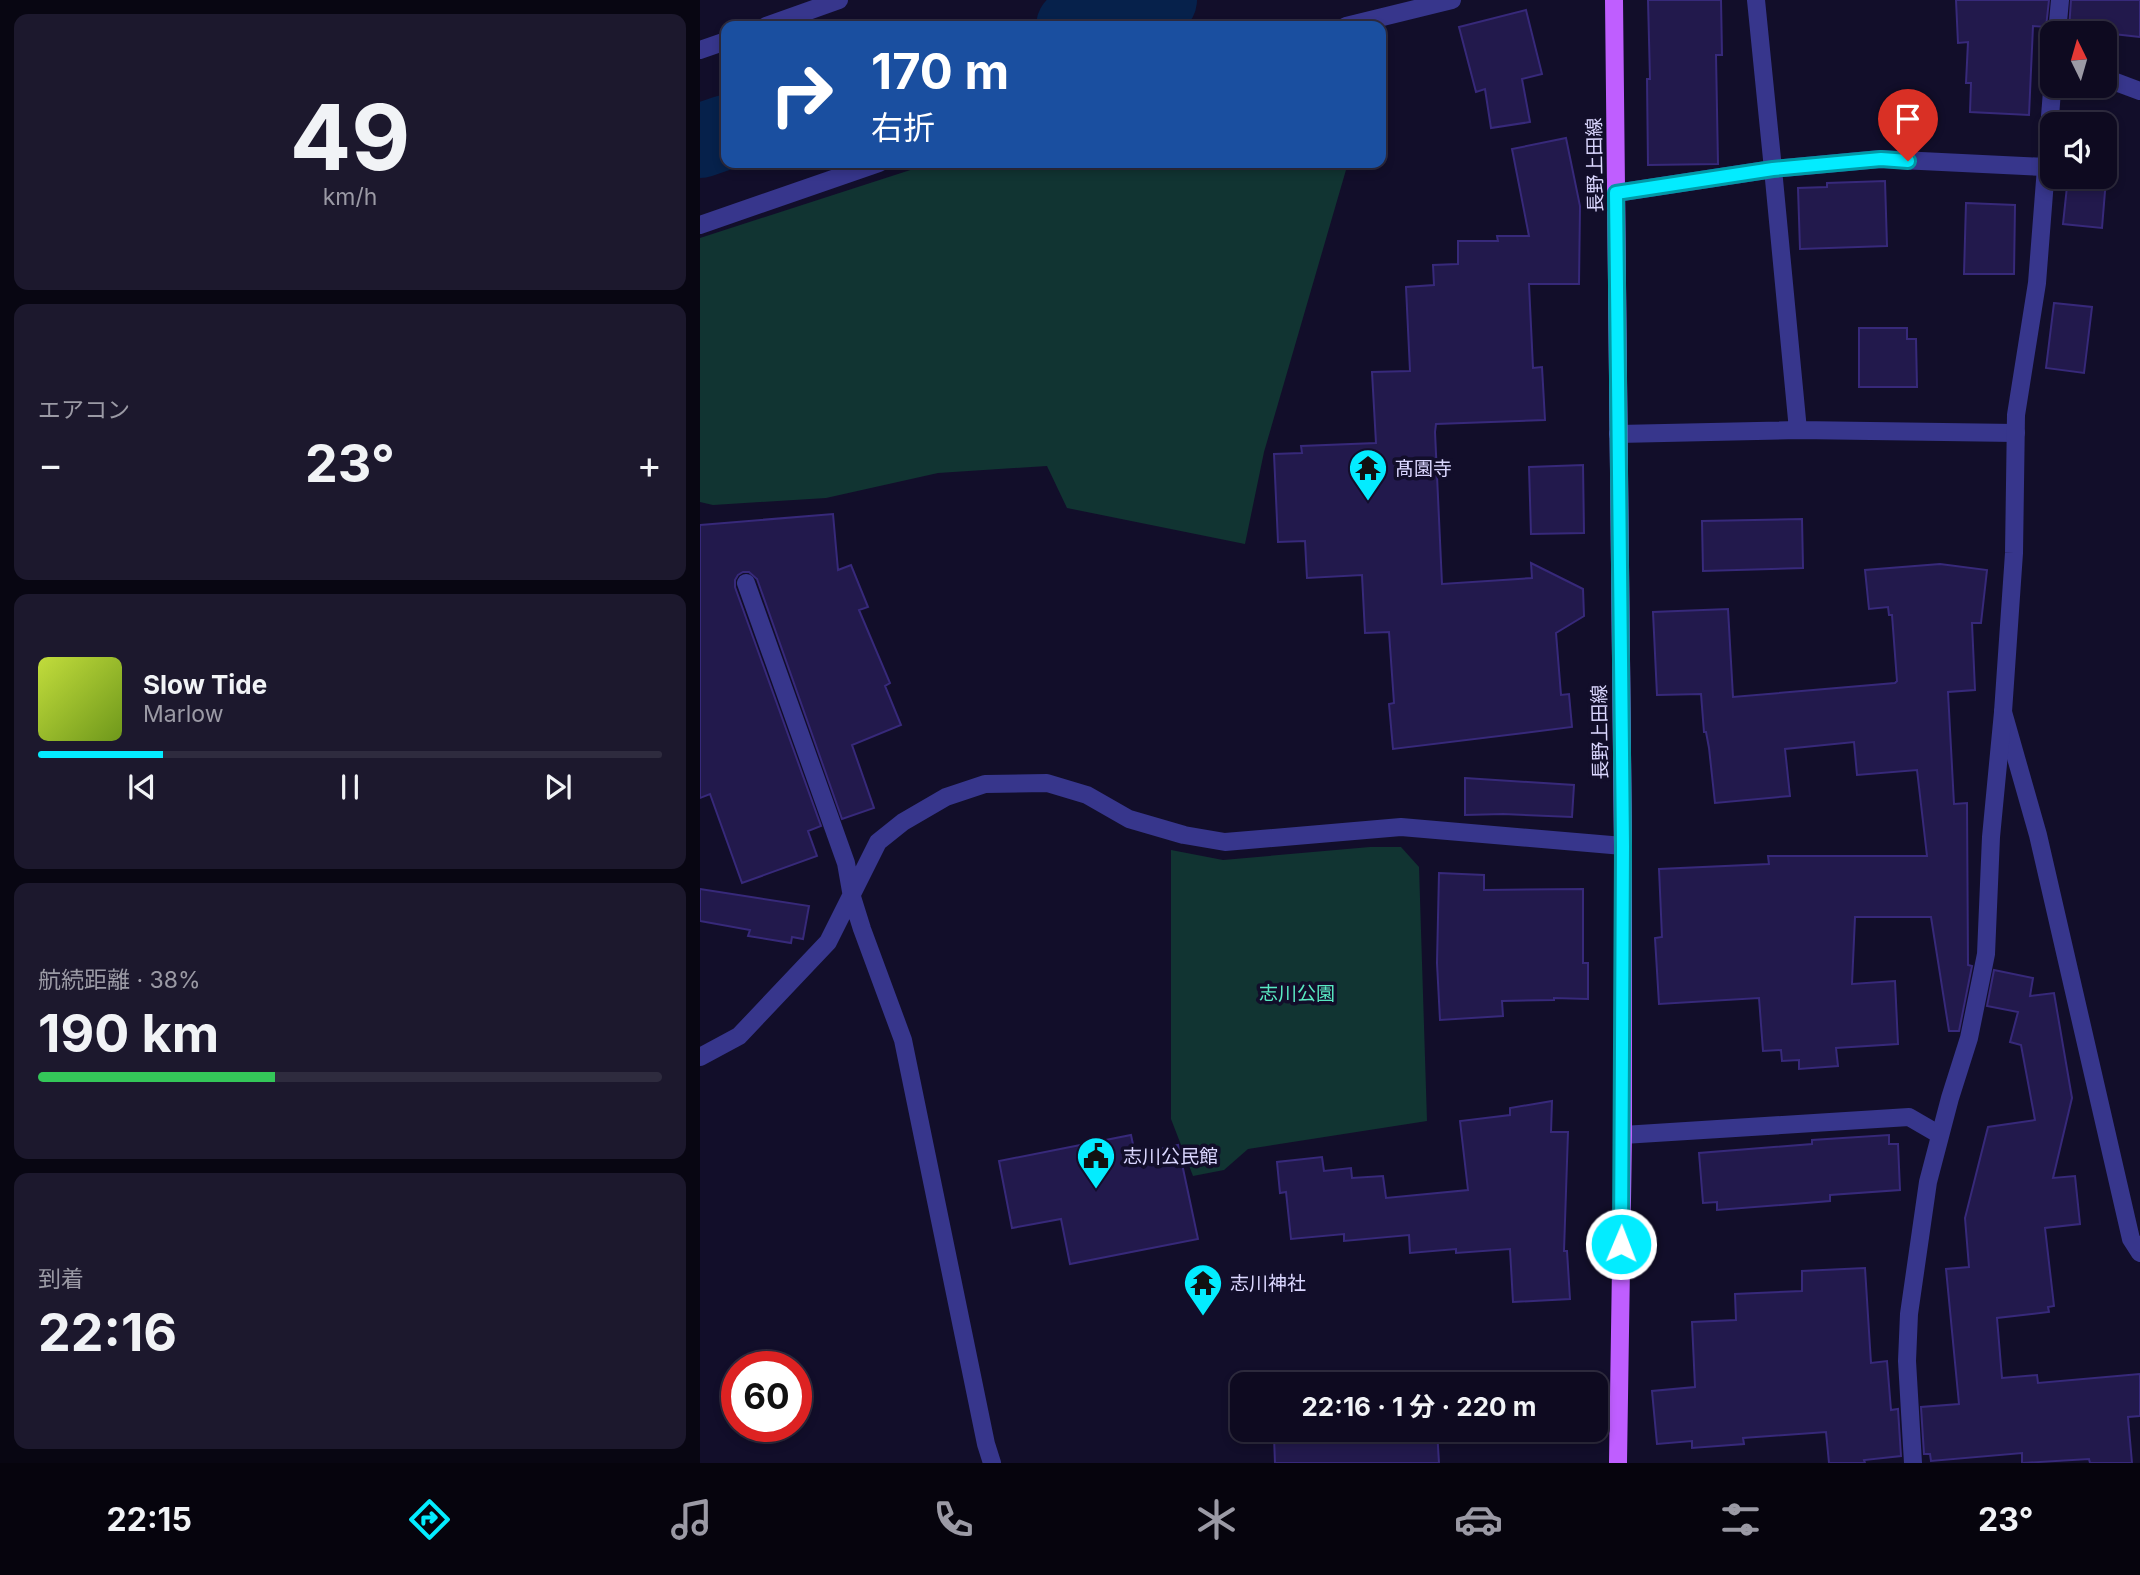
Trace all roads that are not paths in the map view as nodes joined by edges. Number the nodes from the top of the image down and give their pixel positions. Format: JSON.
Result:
{"nodes":[{"id":1,"x":839,"y":0,"type":"edge"},
{"id":2,"x":1451,"y":0,"type":"edge"},
{"id":3,"x":1614,"y":0,"type":"edge"},
{"id":4,"x":1756,"y":0,"type":"edge"},
{"id":5,"x":2060,"y":0,"type":"edge"},
{"id":6,"x":780,"y":21,"type":"edge"},
{"id":7,"x":1366,"y":21,"type":"edge"},
{"id":8,"x":2058,"y":21,"type":"edge"},
{"id":9,"x":721,"y":43,"type":"edge"},
{"id":10,"x":700,"y":50,"type":"edge"},
{"id":11,"x":2118,"y":83,"type":"edge"},
{"id":12,"x":2140,"y":91,"type":"edge"},
{"id":13,"x":2040,"y":167,"type":"edge"},
{"id":14,"x":865,"y":168,"type":"edge"},
{"id":15,"x":1773,"y":169,"type":"junction"},
{"id":16,"x":2043,"y":189,"type":"edge"},
{"id":17,"x":1616,"y":193,"type":"junction"},
{"id":18,"x":700,"y":225,"type":"edge"},
{"id":19,"x":1798,"y":430,"type":"junction"},
{"id":20,"x":2016,"y":433,"type":"junction"},
{"id":21,"x":1618,"y":434,"type":"junction"},
{"id":22,"x":746,"y":583,"type":"dead end"},
{"id":23,"x":2003,"y":712,"type":"junction"},
{"id":24,"x":1623,"y":846,"type":"junction"},
{"id":25,"x":852,"y":897,"type":"junction"},
{"id":26,"x":700,"y":1057,"type":"edge"},
{"id":27,"x":1623,"y":1135,"type":"junction"},
{"id":28,"x":1940,"y":1135,"type":"junction"},
{"id":29,"x":2140,"y":1254,"type":"edge"},
{"id":30,"x":992,"y":1463,"type":"edge"},
{"id":31,"x":1618,"y":1463,"type":"edge"},
{"id":32,"x":1913,"y":1463,"type":"edge"}],
"edges":[{"from":1,"to":6,"type":"street"},
{"from":2,"to":7,"type":"street"},
{"from":3,"to":17,"type":"main road","name":"長野上田線"},
{"from":4,"to":15,"type":"street"},
{"from":5,"to":8,"type":"street"},
{"from":9,"to":10,"type":"street"},
{"from":11,"to":12,"type":"street"},
{"from":13,"to":15,"type":"street"},
{"from":14,"to":18,"type":"street"},
{"from":15,"to":17,"type":"street"},
{"from":15,"to":19,"type":"street"},
{"from":16,"to":20,"type":"street"},
{"from":17,"to":21,"type":"main road","name":"長野上田線"},
{"from":19,"to":20,"type":"street"},
{"from":19,"to":21,"type":"street"},
{"from":20,"to":23,"type":"street"},
{"from":21,"to":24,"type":"main road","name":"長野上田線"},
{"from":22,"to":25,"type":"street"},
{"from":23,"to":28,"type":"street"},
{"from":23,"to":29,"type":"street"},
{"from":24,"to":25,"type":"street"},
{"from":24,"to":27,"type":"main road","name":"長野上田線"},
{"from":25,"to":26,"type":"street"},
{"from":25,"to":30,"type":"street"},
{"from":27,"to":28,"type":"street"},
{"from":27,"to":31,"type":"main road","name":"長野上田線"},
{"from":28,"to":32,"type":"street"}]}
